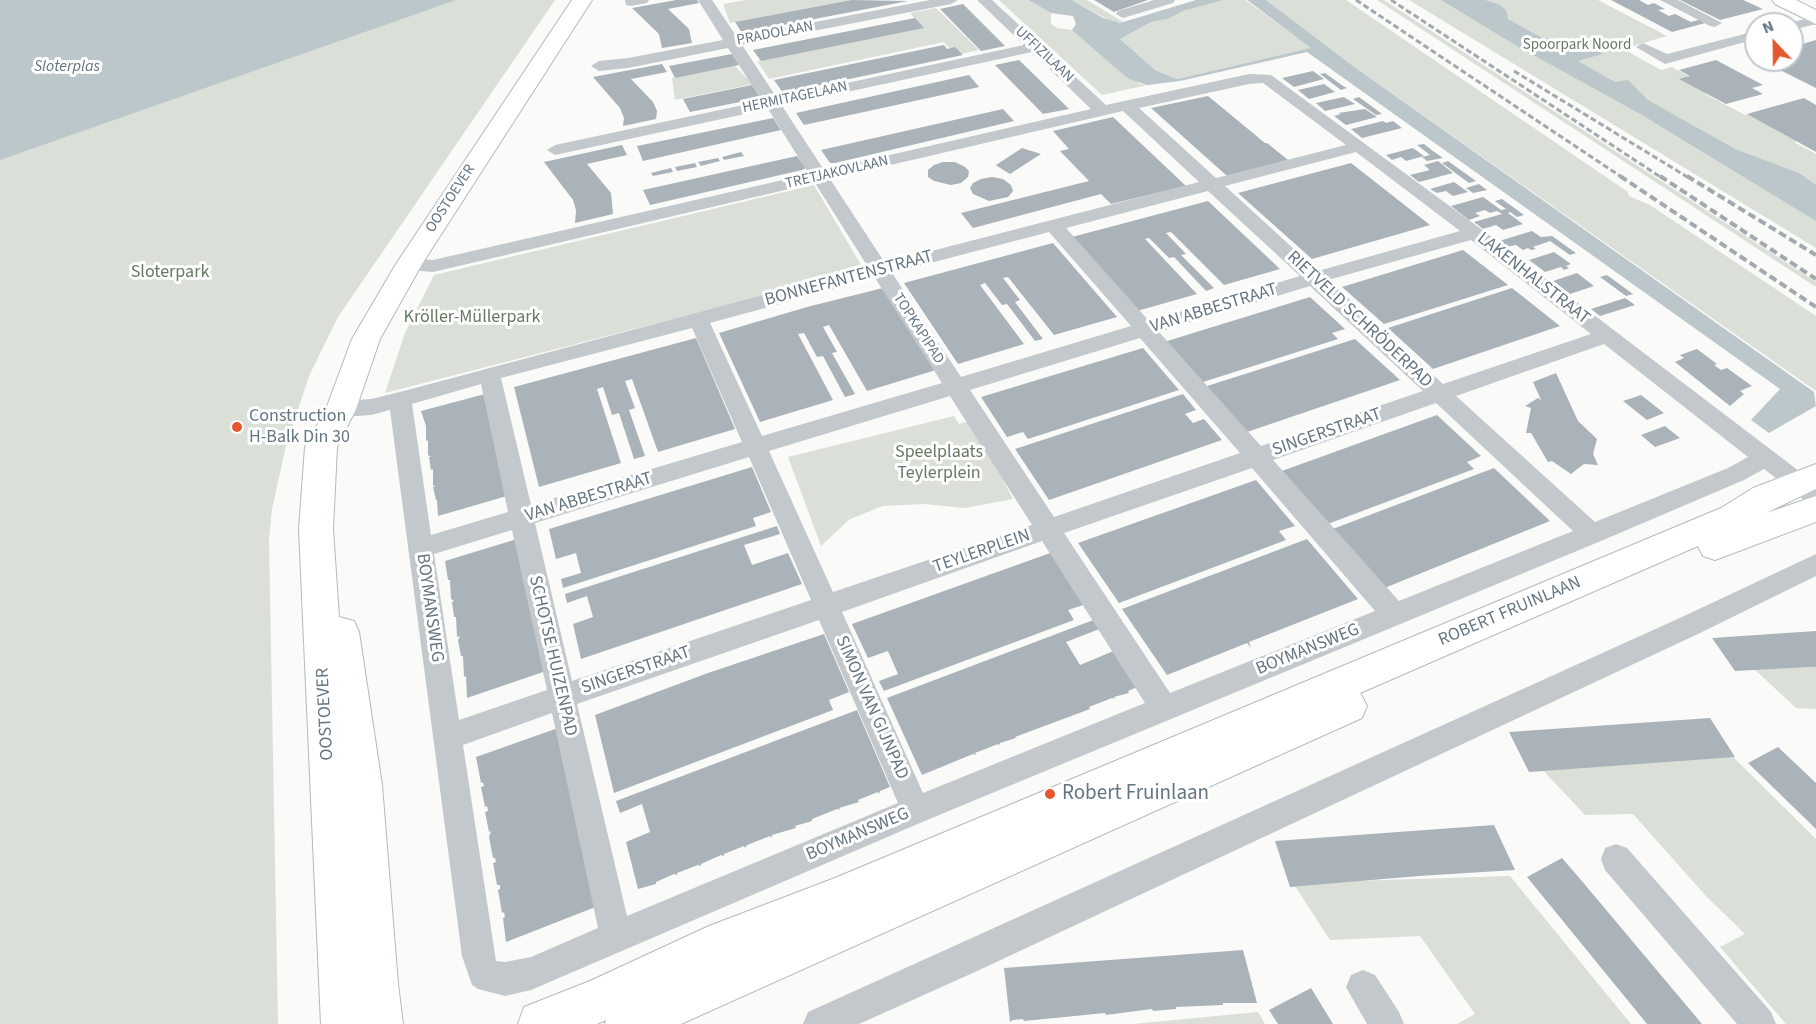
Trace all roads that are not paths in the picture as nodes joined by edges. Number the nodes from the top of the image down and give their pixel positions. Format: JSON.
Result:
{"nodes":[{"id":1,"x":582,"y":0,"type":"edge"},
{"id":2,"x":705,"y":0,"type":"edge"},
{"id":3,"x":951,"y":0,"type":"edge"},
{"id":4,"x":984,"y":0,"type":"edge"},
{"id":5,"x":1168,"y":0,"type":"edge"},
{"id":6,"x":1667,"y":0,"type":"edge"},
{"id":7,"x":1783,"y":0,"type":"edge"},
{"id":8,"x":1816,"y":13,"type":"edge"},
{"id":9,"x":1123,"y":14,"type":"dead end"},
{"id":10,"x":1816,"y":19,"type":"edge"},
{"id":11,"x":1715,"y":23,"type":"dead end"},
{"id":12,"x":1744,"y":38,"type":"edge"},
{"id":13,"x":731,"y":43,"type":"junction"},
{"id":14,"x":1036,"y":47,"type":"junction"},
{"id":15,"x":1643,"y":47,"type":"dead end"},
{"id":16,"x":599,"y":66,"type":"dead end"},
{"id":17,"x":1266,"y":78,"type":"joint"},
{"id":18,"x":771,"y":103,"type":"junction"},
{"id":19,"x":1126,"y":106,"type":"junction"},
{"id":20,"x":1103,"y":111,"type":"junction"},
{"id":21,"x":1358,"y":147,"type":"junction"},
{"id":22,"x":555,"y":150,"type":"dead end"},
{"id":23,"x":819,"y":177,"type":"junction"},
{"id":24,"x":1211,"y":184,"type":"junction"},
{"id":25,"x":1054,"y":226,"type":"junction"},
{"id":26,"x":1474,"y":233,"type":"junction"},
{"id":27,"x":409,"y":264,"type":"junction"},
{"id":28,"x":880,"y":270,"type":"junction"},
{"id":29,"x":1314,"y":278,"type":"junction"},
{"id":30,"x":698,"y":321,"type":"junction"},
{"id":31,"x":1145,"y":330,"type":"junction"},
{"id":32,"x":1606,"y":336,"type":"junction"},
{"id":33,"x":489,"y":374,"type":"junction"},
{"id":34,"x":956,"y":387,"type":"junction"},
{"id":35,"x":1439,"y":394,"type":"junction"},
{"id":36,"x":400,"y":400,"type":"junction"},
{"id":37,"x":341,"y":409,"type":"junction"},
{"id":38,"x":756,"y":447,"type":"junction"},
{"id":39,"x":1257,"y":458,"type":"junction"},
{"id":40,"x":1767,"y":458,"type":"junction"},
{"id":41,"x":1811,"y":491,"type":"edge"},
{"id":42,"x":520,"y":519,"type":"junction"},
{"id":43,"x":1048,"y":529,"type":"junction"},
{"id":44,"x":1592,"y":534,"type":"junction"},
{"id":45,"x":421,"y":548,"type":"junction"},
{"id":46,"x":1816,"y":564,"type":"edge"},
{"id":47,"x":826,"y":606,"type":"junction"},
{"id":48,"x":1395,"y":615,"type":"junction"},
{"id":49,"x":563,"y":697,"type":"junction"},
{"id":50,"x":1164,"y":708,"type":"junction"},
{"id":51,"x":447,"y":737,"type":"junction"},
{"id":52,"x":916,"y":810,"type":"junction"},
{"id":53,"x":1616,"y":859,"type":"dead end"},
{"id":54,"x":616,"y":937,"type":"junction"},
{"id":55,"x":1363,"y":987,"type":"dead end"},
{"id":56,"x":614,"y":1015,"type":"edge"},
{"id":57,"x":345,"y":1024,"type":"edge"},
{"id":58,"x":380,"y":1024,"type":"edge"},
{"id":59,"x":541,"y":1024,"type":"edge"},
{"id":60,"x":820,"y":1024,"type":"edge"},
{"id":61,"x":1387,"y":1024,"type":"edge"},
{"id":62,"x":1759,"y":1024,"type":"edge"}],
"edges":[{"from":1,"to":27,"type":"main road","name":"OOSTOEVER"},
{"from":2,"to":13,"type":"street","name":"TOPKAPIPAD"},
{"from":3,"to":13,"type":"street","name":"PRADOLAAN"},
{"from":4,"to":14,"type":"street","name":"UFFIZILAAN"},
{"from":5,"to":9,"type":"street"},
{"from":6,"to":11,"type":"street"},
{"from":7,"to":8,"type":"main road"},
{"from":7,"to":10,"type":"main road"},
{"from":12,"to":15,"type":"street"},
{"from":13,"to":16,"type":"street","name":"PRADOLAAN"},
{"from":13,"to":18,"type":"street","name":"TOPKAPIPAD"},
{"from":14,"to":18,"type":"street","name":"HERMITAGELAAN"},
{"from":14,"to":20,"type":"street","name":"UFFIZILAAN"},
{"from":17,"to":19,"type":"street","name":"TRETJAKOVLAAN"},
{"from":17,"to":21,"type":"street","name":"LAKENHALSTRAAT"},
{"from":18,"to":22,"type":"street","name":"HERMITAGELAAN"},
{"from":18,"to":23,"type":"street","name":"TOPKAPIPAD"},
{"from":19,"to":20,"type":"street","name":"TRETJAKOVLAAN"},
{"from":19,"to":24,"type":"street","name":"RIETVELD SCHRÖDERPAD"},
{"from":20,"to":23,"type":"street","name":"TRETJAKOVLAAN"},
{"from":21,"to":24,"type":"street","name":"BONNEFANTENSTRAAT"},
{"from":21,"to":26,"type":"street","name":"LAKENHALSTRAAT"},
{"from":23,"to":27,"type":"street","name":"TRETJAKOVLAAN"},
{"from":23,"to":28,"type":"street","name":"TOPKAPIPAD"},
{"from":24,"to":25,"type":"street","name":"BONNEFANTENSTRAAT"},
{"from":24,"to":29,"type":"street","name":"RIETVELD SCHRÖDERPAD"},
{"from":25,"to":28,"type":"street","name":"BONNEFANTENSTRAAT"},
{"from":25,"to":31,"type":"street"},
{"from":26,"to":29,"type":"street","name":"VAN ABBESTRAAT"},
{"from":26,"to":32,"type":"street","name":"LAKENHALSTRAAT"},
{"from":27,"to":37,"type":"main road","name":"OOSTOEVER"},
{"from":28,"to":30,"type":"street","name":"BONNEFANTENSTRAAT"},
{"from":28,"to":34,"type":"street","name":"TOPKAPIPAD"},
{"from":29,"to":31,"type":"street","name":"VAN ABBESTRAAT"},
{"from":29,"to":35,"type":"street","name":"RIETVELD SCHRÖDERPAD"},
{"from":30,"to":33,"type":"street","name":"BONNEFANTENSTRAAT"},
{"from":30,"to":38,"type":"street"},
{"from":31,"to":34,"type":"street","name":"VAN ABBESTRAAT"},
{"from":31,"to":39,"type":"street"},
{"from":32,"to":35,"type":"street","name":"SINGERSTRAAT"},
{"from":32,"to":40,"type":"street","name":"LAKENHALSTRAAT"},
{"from":33,"to":36,"type":"street","name":"BONNEFANTENSTRAAT"},
{"from":33,"to":42,"type":"street","name":"SCHOTSE HUIZENPAD"},
{"from":34,"to":38,"type":"street"},
{"from":34,"to":43,"type":"street","name":"TEYLERPLEIN"},
{"from":35,"to":39,"type":"street","name":"SINGERSTRAAT"},
{"from":35,"to":44,"type":"street","name":"RIETVELD SCHRÖDERPAD"},
{"from":36,"to":37,"type":"street","name":"BONNEFANTENSTRAAT"},
{"from":36,"to":45,"type":"street","name":"BOYMANSWEG"},
{"from":37,"to":57,"type":"main road","name":"OOSTOEVER"},
{"from":37,"to":58,"type":"main road","name":"OOSTOEVER"},
{"from":38,"to":42,"type":"street","name":"VAN ABBESTRAAT"},
{"from":38,"to":47,"type":"street"},
{"from":39,"to":43,"type":"street","name":"SINGERSTRAAT"},
{"from":39,"to":48,"type":"street"},
{"from":40,"to":41,"type":"street","name":"LAKENHALSTRAAT"},
{"from":40,"to":44,"type":"street","name":"BOYMANSWEG"},
{"from":41,"to":56,"type":"main road","name":"ROBERT FRUINLAAN"},
{"from":42,"to":45,"type":"street","name":"VAN ABBESTRAAT"},
{"from":42,"to":49,"type":"street","name":"SCHOTSE HUIZENPAD"},
{"from":43,"to":47,"type":"street","name":"TEYLERPLEIN"},
{"from":43,"to":50,"type":"street"},
{"from":44,"to":48,"type":"street","name":"BOYMANSWEG"},
{"from":45,"to":51,"type":"street","name":"BOYMANSWEG"},
{"from":46,"to":60,"type":"street"},
{"from":47,"to":49,"type":"street","name":"SINGERSTRAAT"},
{"from":47,"to":52,"type":"street","name":"SIMON VAN GIJNPAD"},
{"from":48,"to":50,"type":"street","name":"BOYMANSWEG"},
{"from":49,"to":51,"type":"street","name":"SINGERSTRAAT"},
{"from":49,"to":54,"type":"street","name":"SCHOTSE HUIZENPAD"},
{"from":50,"to":52,"type":"street","name":"BOYMANSWEG"},
{"from":51,"to":54,"type":"street","name":"BOYMANSWEG"},
{"from":52,"to":54,"type":"street","name":"BOYMANSWEG"},
{"from":53,"to":62,"type":"street"},
{"from":55,"to":61,"type":"street"},
{"from":56,"to":59,"type":"main road","name":"ROBERT FRUINLAAN"}]}
